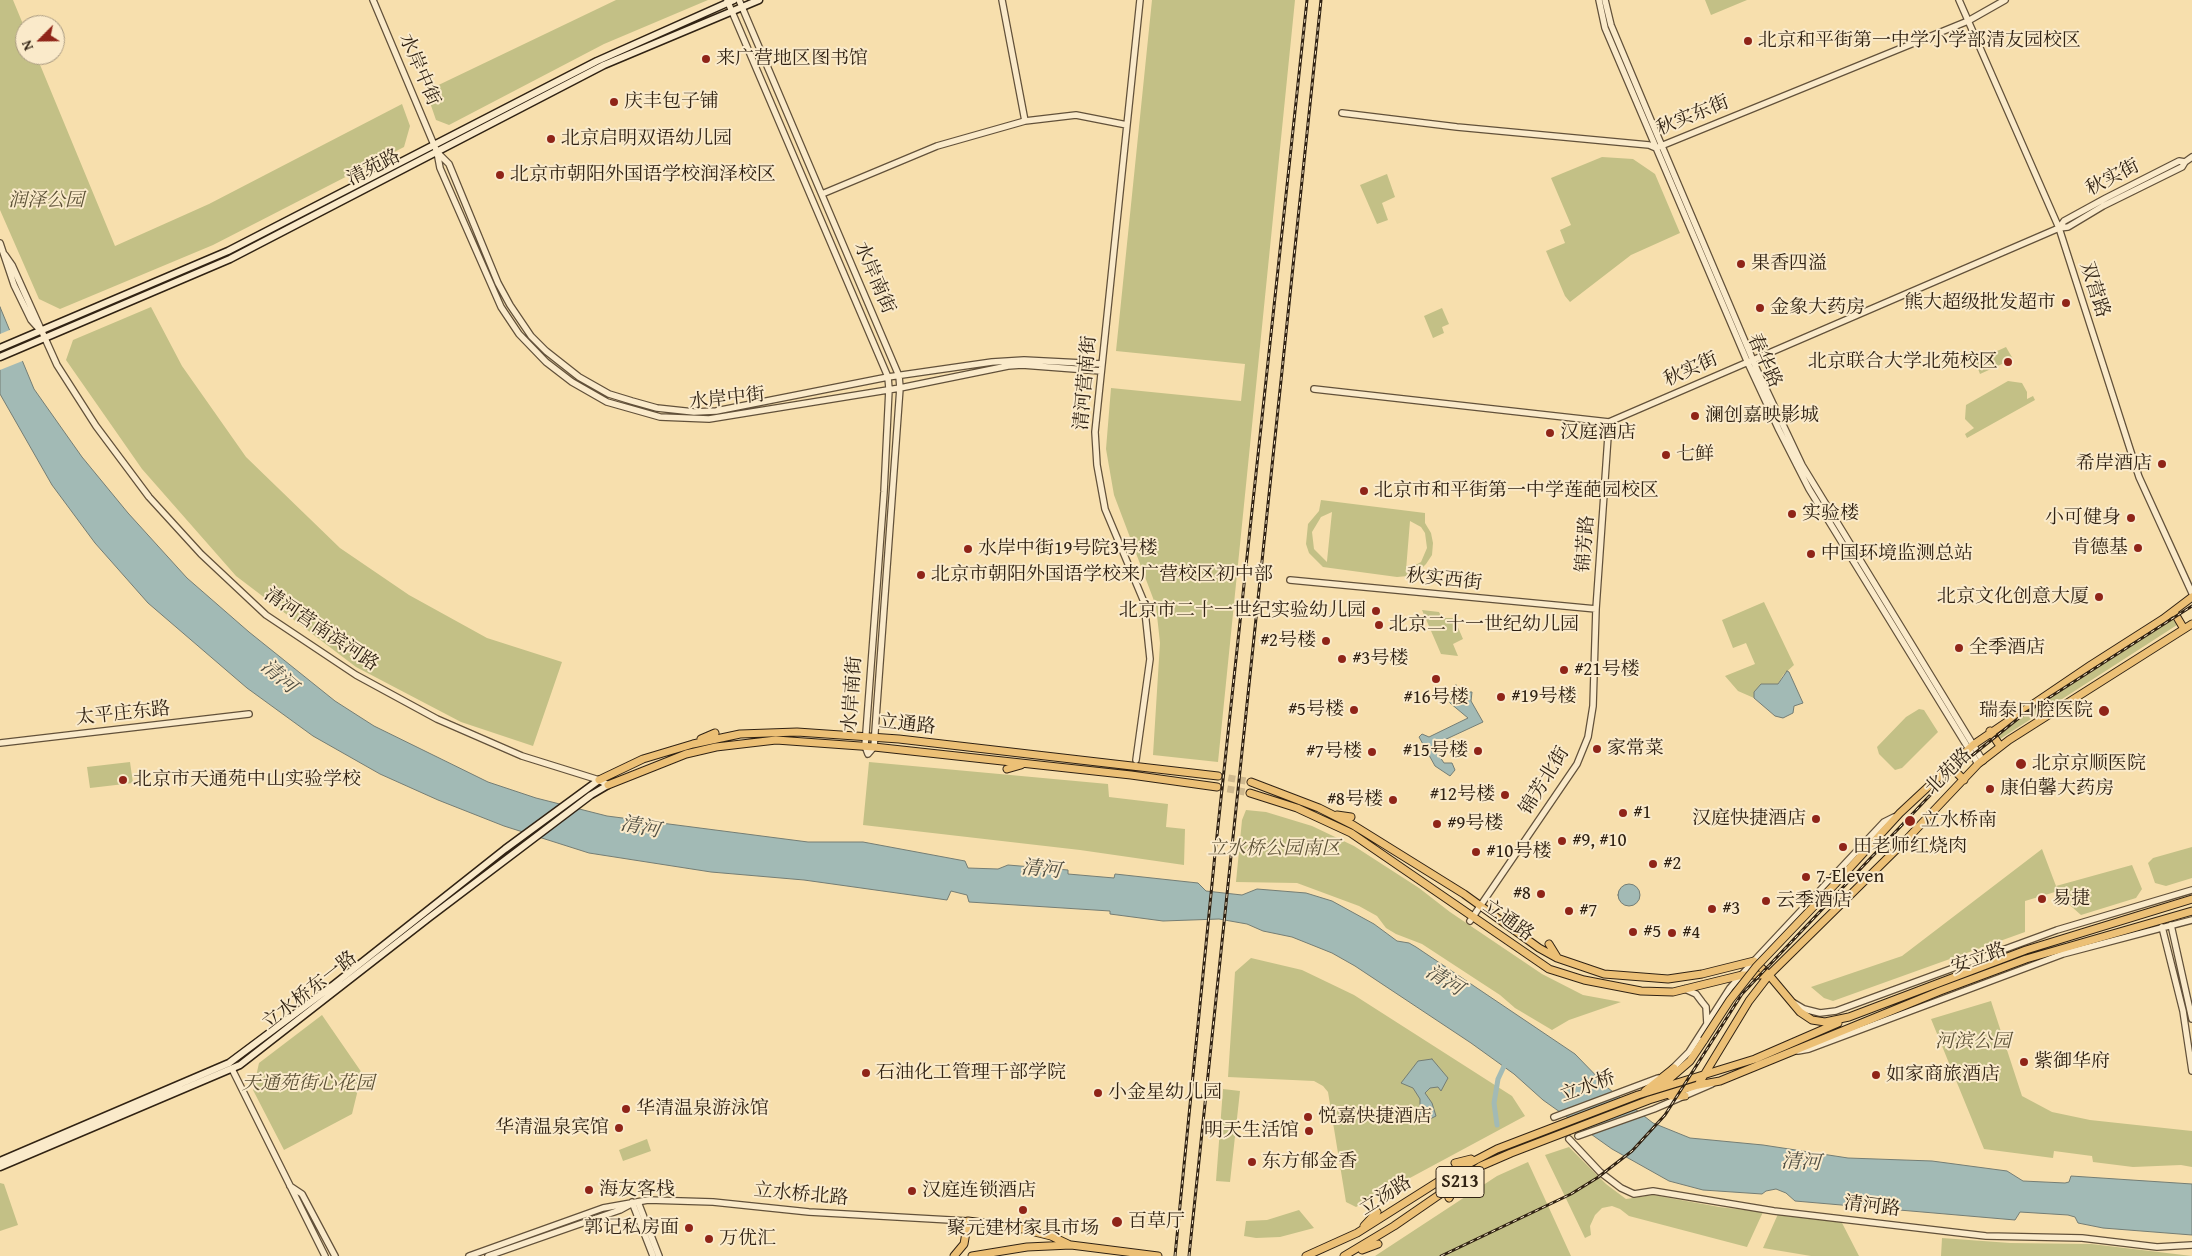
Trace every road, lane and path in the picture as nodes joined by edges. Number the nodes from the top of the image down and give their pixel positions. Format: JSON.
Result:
{"nodes":[{"id":1,"x":373,"y":0,"type":"edge"},
{"id":2,"x":759,"y":0,"type":"edge"},
{"id":3,"x":1002,"y":0,"type":"edge"},
{"id":4,"x":1140,"y":0,"type":"edge"},
{"id":5,"x":1599,"y":0,"type":"edge"},
{"id":6,"x":1605,"y":0,"type":"edge"},
{"id":7,"x":1959,"y":0,"type":"edge"},
{"id":8,"x":2005,"y":0,"type":"edge"},
{"id":9,"x":730,"y":1,"type":"edge"},
{"id":10,"x":741,"y":3,"type":"edge"},
{"id":11,"x":732,"y":11,"type":"junction"},
{"id":12,"x":1968,"y":21,"type":"junction"},
{"id":13,"x":1342,"y":113,"type":"dead end"},
{"id":14,"x":1025,"y":121,"type":"junction"},
{"id":15,"x":1127,"y":125,"type":"junction"},
{"id":16,"x":434,"y":144,"type":"junction"},
{"id":17,"x":1659,"y":147,"type":"junction"},
{"id":18,"x":437,"y":152,"type":"junction"},
{"id":19,"x":2192,"y":157,"type":"edge"},
{"id":20,"x":2185,"y":162,"type":"junction"},
{"id":21,"x":822,"y":194,"type":"junction"},
{"id":22,"x":2072,"y":217,"type":"junction"},
{"id":23,"x":2075,"y":223,"type":"junction"},
{"id":24,"x":2059,"y":228,"type":"junction"},
{"id":25,"x":0,"y":243,"type":"edge"},
{"id":26,"x":40,"y":330,"type":"junction"},
{"id":27,"x":44,"y":338,"type":"junction"},
{"id":28,"x":0,"y":348,"type":"edge"},
{"id":29,"x":0,"y":357,"type":"edge"},
{"id":30,"x":1750,"y":360,"type":"junction"},
{"id":31,"x":1102,"y":364,"type":"junction"},
{"id":32,"x":1101,"y":371,"type":"junction"},
{"id":33,"x":899,"y":376,"type":"junction"},
{"id":34,"x":888,"y":378,"type":"junction"},
{"id":35,"x":900,"y":388,"type":"junction"},
{"id":36,"x":889,"y":389,"type":"junction"},
{"id":37,"x":1314,"y":389,"type":"dead end"},
{"id":38,"x":1609,"y":422,"type":"junction"},
{"id":39,"x":1290,"y":580,"type":"dead end"},
{"id":40,"x":2192,"y":593,"type":"edge"},
{"id":41,"x":2192,"y":597,"type":"edge"},
{"id":42,"x":1596,"y":609,"type":"junction"},
{"id":43,"x":2174,"y":612,"type":"junction"},
{"id":44,"x":2192,"y":624,"type":"edge"},
{"id":45,"x":2184,"y":629,"type":"junction"},
{"id":46,"x":249,"y":714,"type":"dead end"},
{"id":47,"x":1990,"y":731,"type":"junction"},
{"id":48,"x":715,"y":733,"type":"dead end"},
{"id":49,"x":866,"y":737,"type":"junction"},
{"id":50,"x":875,"y":738,"type":"junction"},
{"id":51,"x":963,"y":740,"type":"dead end"},
{"id":52,"x":0,"y":743,"type":"edge"},
{"id":53,"x":687,"y":746,"type":"junction"},
{"id":54,"x":865,"y":746,"type":"junction"},
{"id":55,"x":1970,"y":746,"type":"junction"},
{"id":56,"x":2000,"y":746,"type":"junction"},
{"id":57,"x":874,"y":747,"type":"junction"},
{"id":58,"x":974,"y":748,"type":"junction"},
{"id":59,"x":1136,"y":760,"type":"dead end"},
{"id":60,"x":1980,"y":762,"type":"junction"},
{"id":61,"x":1026,"y":764,"type":"junction"},
{"id":62,"x":1949,"y":765,"type":"junction"},
{"id":63,"x":1007,"y":769,"type":"dead end"},
{"id":64,"x":1218,"y":776,"type":"tunnel mouth"},
{"id":65,"x":599,"y":780,"type":"junction"},
{"id":66,"x":1964,"y":780,"type":"junction"},
{"id":67,"x":1251,"y":782,"type":"tunnel mouth"},
{"id":68,"x":608,"y":785,"type":"junction"},
{"id":69,"x":1217,"y":787,"type":"tunnel mouth"},
{"id":70,"x":1250,"y":793,"type":"tunnel mouth"},
{"id":71,"x":1900,"y":813,"type":"junction"},
{"id":72,"x":1332,"y":814,"type":"junction"},
{"id":73,"x":1351,"y":817,"type":"dead end"},
{"id":74,"x":2192,"y":890,"type":"edge"},
{"id":75,"x":2192,"y":899,"type":"edge"},
{"id":76,"x":1481,"y":906,"type":"junction"},
{"id":77,"x":2192,"y":911,"type":"edge"},
{"id":78,"x":1472,"y":919,"type":"junction"},
{"id":79,"x":2192,"y":920,"type":"edge"},
{"id":80,"x":2171,"y":925,"type":"junction"},
{"id":81,"x":2162,"y":927,"type":"junction"},
{"id":82,"x":1548,"y":944,"type":"dead end"},
{"id":83,"x":1557,"y":958,"type":"junction"},
{"id":84,"x":1754,"y":960,"type":"junction"},
{"id":85,"x":1742,"y":975,"type":"junction"},
{"id":86,"x":1769,"y":975,"type":"junction"},
{"id":87,"x":1685,"y":989,"type":"junction"},
{"id":88,"x":1792,"y":1001,"type":"junction"},
{"id":89,"x":1850,"y":1017,"type":"junction"},
{"id":90,"x":2192,"y":1019,"type":"edge"},
{"id":91,"x":1707,"y":1024,"type":"junction"},
{"id":92,"x":1784,"y":1054,"type":"junction"},
{"id":93,"x":1674,"y":1068,"type":"junction"},
{"id":94,"x":232,"y":1069,"type":"junction"},
{"id":95,"x":2192,"y":1071,"type":"edge"},
{"id":96,"x":1701,"y":1077,"type":"junction"},
{"id":97,"x":1720,"y":1081,"type":"junction"},
{"id":98,"x":1698,"y":1085,"type":"junction"},
{"id":99,"x":1634,"y":1087,"type":"joint"},
{"id":100,"x":1659,"y":1093,"type":"junction"},
{"id":101,"x":1638,"y":1095,"type":"junction"},
{"id":102,"x":1685,"y":1096,"type":"junction"},
{"id":103,"x":1649,"y":1100,"type":"joint"},
{"id":104,"x":1554,"y":1117,"type":"dead end"},
{"id":105,"x":1563,"y":1123,"type":"joint"},
{"id":106,"x":1570,"y":1129,"type":"joint"},
{"id":107,"x":1578,"y":1136,"type":"dead end"},
{"id":108,"x":1569,"y":1139,"type":"dead end"},
{"id":109,"x":1479,"y":1157,"type":"junction"},
{"id":110,"x":0,"y":1161,"type":"edge"},
{"id":111,"x":1455,"y":1162,"type":"dead end"},
{"id":112,"x":0,"y":1167,"type":"edge"},
{"id":113,"x":1456,"y":1185,"type":"junction"},
{"id":114,"x":290,"y":1186,"type":"junction"},
{"id":115,"x":1449,"y":1198,"type":"dead end"},
{"id":116,"x":635,"y":1202,"type":"junction"},
{"id":117,"x":1377,"y":1212,"type":"dead end"},
{"id":118,"x":968,"y":1221,"type":"junction"},
{"id":119,"x":1357,"y":1233,"type":"junction"},
{"id":120,"x":1378,"y":1244,"type":"dead end"},
{"id":121,"x":1071,"y":1245,"type":"junction"},
{"id":122,"x":2192,"y":1245,"type":"edge"},
{"id":123,"x":325,"y":1256,"type":"edge"},
{"id":124,"x":334,"y":1256,"type":"edge"},
{"id":125,"x":469,"y":1256,"type":"edge"},
{"id":126,"x":488,"y":1256,"type":"edge"},
{"id":127,"x":653,"y":1256,"type":"edge"},
{"id":128,"x":659,"y":1256,"type":"edge"},
{"id":129,"x":954,"y":1256,"type":"edge"},
{"id":130,"x":972,"y":1256,"type":"edge"},
{"id":131,"x":1158,"y":1256,"type":"edge"},
{"id":132,"x":1306,"y":1256,"type":"edge"},
{"id":133,"x":1344,"y":1256,"type":"edge"}],
"edges":[{"from":1,"to":16,"type":"street","name":"水岸中街"},
{"from":2,"to":10,"type":"main road","name":"清苑路"},
{"from":3,"to":14,"type":"street"},
{"from":4,"to":15,"type":"street","name":"清河营南街"},
{"from":5,"to":17,"type":"street","name":"春华路"},
{"from":6,"to":17,"type":"street","name":"春华路"},
{"from":7,"to":12,"type":"street","name":"双营路"},
{"from":8,"to":12,"type":"street","name":"秋实东街"},
{"from":9,"to":11,"type":"street","name":"水岸南街"},
{"from":9,"to":16,"type":"main road","name":"清苑路"},
{"from":10,"to":11,"type":"main road","name":"清苑路"},
{"from":10,"to":21,"type":"street","name":"水岸南街"},
{"from":11,"to":18,"type":"main road","name":"清苑路"},
{"from":11,"to":34,"type":"street","name":"水岸南街"},
{"from":12,"to":17,"type":"street","name":"秋实东街"},
{"from":12,"to":24,"type":"street","name":"双营路"},
{"from":13,"to":17,"type":"street","name":"秋实东街"},
{"from":14,"to":15,"type":"street"},
{"from":14,"to":21,"type":"street"},
{"from":15,"to":31,"type":"street","name":"清河营南街"},
{"from":16,"to":18,"type":"street","name":"水岸中街"},
{"from":16,"to":26,"type":"main road","name":"清苑路"},
{"from":17,"to":30,"type":"street","name":"春华路"},
{"from":18,"to":27,"type":"main road","name":"清苑路"},
{"from":18,"to":34,"type":"street","name":"水岸中街"},
{"from":18,"to":36,"type":"street","name":"水岸中街"},
{"from":19,"to":20,"type":"street","name":"秋实街"},
{"from":20,"to":22,"type":"street","name":"秋实街"},
{"from":20,"to":23,"type":"street","name":"秋实街"},
{"from":21,"to":33,"type":"street","name":"水岸南街"},
{"from":22,"to":23,"type":"street"},
{"from":22,"to":24,"type":"street","name":"秋实街"},
{"from":23,"to":24,"type":"street","name":"秋实街"},
{"from":24,"to":30,"type":"street","name":"秋实街"},
{"from":24,"to":40,"type":"street","name":"双营路"},
{"from":25,"to":26,"type":"street"},
{"from":26,"to":27,"type":"street","name":"清河营南滨河路"},
{"from":26,"to":28,"type":"main road","name":"清苑路"},
{"from":27,"to":29,"type":"main road","name":"清苑路"},
{"from":27,"to":65,"type":"street","name":"清河营南滨河路"},
{"from":30,"to":38,"type":"street","name":"秋实街"},
{"from":30,"to":55,"type":"street","name":"春华路"},
{"from":31,"to":32,"type":"street","name":"清河营南街"},
{"from":31,"to":33,"type":"street","name":"水岸中街"},
{"from":32,"to":35,"type":"street","name":"水岸中街"},
{"from":32,"to":59,"type":"street","name":"清河营南街"},
{"from":33,"to":34,"type":"street","name":"水岸中街"},
{"from":33,"to":35,"type":"street","name":"水岸南街"},
{"from":34,"to":36,"type":"street","name":"水岸南街"},
{"from":35,"to":36,"type":"street","name":"水岸中街"},
{"from":35,"to":50,"type":"street","name":"水岸南街"},
{"from":36,"to":49,"type":"street","name":"水岸南街"},
{"from":37,"to":38,"type":"street"},
{"from":38,"to":42,"type":"street","name":"锦芳路"},
{"from":39,"to":42,"type":"street","name":"秋实西街"},
{"from":41,"to":43,"type":"main road","name":"北苑路"},
{"from":42,"to":76,"type":"street","name":"锦芳北街"},
{"from":43,"to":45,"type":"main road"},
{"from":43,"to":47,"type":"main road","name":"北苑路"},
{"from":44,"to":45,"type":"main road","name":"北苑路"},
{"from":45,"to":56,"type":"main road","name":"北苑路"},
{"from":46,"to":52,"type":"street","name":"太平庄东路"},
{"from":47,"to":55,"type":"main road","name":"北苑路"},
{"from":47,"to":56,"type":"main road"},
{"from":48,"to":53,"type":"main road"},
{"from":49,"to":50,"type":"main road","name":"立通路"},
{"from":49,"to":53,"type":"main road","name":"立通路"},
{"from":49,"to":54,"type":"street","name":"水岸南街"},
{"from":50,"to":57,"type":"street","name":"水岸南街"},
{"from":50,"to":58,"type":"main road","name":"立通路"},
{"from":51,"to":58,"type":"main road"},
{"from":53,"to":65,"type":"main road","name":"立通路"},
{"from":54,"to":57,"type":"main road","name":"立通路"},
{"from":54,"to":68,"type":"main road","name":"立通路"},
{"from":55,"to":60,"type":"street","name":"春华路"},
{"from":55,"to":62,"type":"main road","name":"北苑路"},
{"from":56,"to":60,"type":"main road","name":"北苑路"},
{"from":57,"to":61,"type":"main road","name":"立通路"},
{"from":58,"to":64,"type":"main road","name":"立通路"},
{"from":60,"to":66,"type":"main road","name":"北苑路"},
{"from":61,"to":63,"type":"main road"},
{"from":61,"to":69,"type":"main road","name":"立通路"},
{"from":62,"to":66,"type":"main road"},
{"from":62,"to":71,"type":"main road","name":"北苑路"},
{"from":65,"to":68,"type":"street","name":"清河营南滨河路"},
{"from":65,"to":110,"type":"main road","name":"立水桥东一路"},
{"from":66,"to":86,"type":"main road","name":"北苑路"},
{"from":67,"to":72,"type":"main road","name":"立通路"},
{"from":68,"to":94,"type":"main road","name":"立水桥东一路"},
{"from":70,"to":78,"type":"main road","name":"立通路"},
{"from":71,"to":84,"type":"street","name":"北苑路"},
{"from":71,"to":100,"type":"main road","name":"北苑路","bridge":true},
{"from":72,"to":73,"type":"main road"},
{"from":72,"to":76,"type":"main road","name":"立通路"},
{"from":74,"to":88,"type":"street","name":"安立路"},
{"from":75,"to":89,"type":"main road","name":"安立路"},
{"from":76,"to":78,"type":"street","name":"锦芳北街"},
{"from":76,"to":83,"type":"main road","name":"立通路"},
{"from":77,"to":92,"type":"main road","name":"安立路"},
{"from":78,"to":87,"type":"main road","name":"立通路"},
{"from":79,"to":80,"type":"street","name":"安立路"},
{"from":80,"to":81,"type":"street","name":"安立路"},
{"from":80,"to":90,"type":"street"},
{"from":81,"to":92,"type":"street","name":"安立路"},
{"from":81,"to":95,"type":"street"},
{"from":82,"to":83,"type":"main road"},
{"from":83,"to":84,"type":"main road","name":"立通路"},
{"from":84,"to":85,"type":"street","name":"北苑路"},
{"from":84,"to":86,"type":"main road","name":"安立路"},
{"from":85,"to":86,"type":"main road","name":"立通路"},
{"from":85,"to":87,"type":"main road","name":"立通路"},
{"from":85,"to":91,"type":"street","name":"北苑路"},
{"from":86,"to":88,"type":"main road","name":"安立路"},
{"from":86,"to":96,"type":"main road","name":"北苑路"},
{"from":87,"to":91,"type":"street"},
{"from":88,"to":89,"type":"main road","name":"安立路"},
{"from":89,"to":96,"type":"main road","name":"安立路"},
{"from":91,"to":93,"type":"street","name":"北苑路"},
{"from":92,"to":97,"type":"main road","name":"安立路"},
{"from":93,"to":99,"type":"street","name":"北苑路"},
{"from":93,"to":101,"type":"main road"},
{"from":94,"to":112,"type":"main road","name":"立水桥东一路"},
{"from":94,"to":114,"type":"street"},
{"from":96,"to":98,"type":"main road","name":"北苑路"},
{"from":96,"to":100,"type":"main road","name":"安立路"},
{"from":97,"to":98,"type":"main road","name":"安立路"},
{"from":97,"to":102,"type":"street","name":"安立路"},
{"from":98,"to":100,"type":"main road","name":"安立路"},
{"from":99,"to":104,"type":"street","name":"立水桥"},
{"from":100,"to":101,"type":"main road","name":"安立路"},
{"from":100,"to":102,"type":"main road"},
{"from":100,"to":103,"type":"main road","name":"安立路"},
{"from":101,"to":105,"type":"main road","name":"立水桥"},
{"from":102,"to":107,"type":"street","name":"安立路"},
{"from":103,"to":106,"type":"main road","name":"立水桥"},
{"from":105,"to":109,"type":"main road","name":"立汤路","number":"S213"},
{"from":106,"to":113,"type":"main road","name":"立汤路","number":"S213"},
{"from":108,"to":122,"type":"street","name":"清河路"},
{"from":109,"to":111,"type":"main road"},
{"from":109,"to":119,"type":"main road","name":"立汤路","number":"S213"},
{"from":113,"to":115,"type":"main road"},
{"from":113,"to":133,"type":"main road","name":"立汤路","number":"S213"},
{"from":114,"to":123,"type":"street"},
{"from":114,"to":124,"type":"street"},
{"from":116,"to":118,"type":"street","name":"立水桥北路"},
{"from":116,"to":125,"type":"street","name":"立水桥北路"},
{"from":116,"to":126,"type":"street","name":"立水桥北路"},
{"from":116,"to":127,"type":"street"},
{"from":116,"to":128,"type":"street"},
{"from":117,"to":119,"type":"main road"},
{"from":118,"to":121,"type":"main road"},
{"from":118,"to":129,"type":"main road"},
{"from":119,"to":132,"type":"main road","name":"立汤路","number":"S213"},
{"from":120,"to":133,"type":"main road"},
{"from":121,"to":130,"type":"main road"},
{"from":121,"to":131,"type":"main road"}]}
